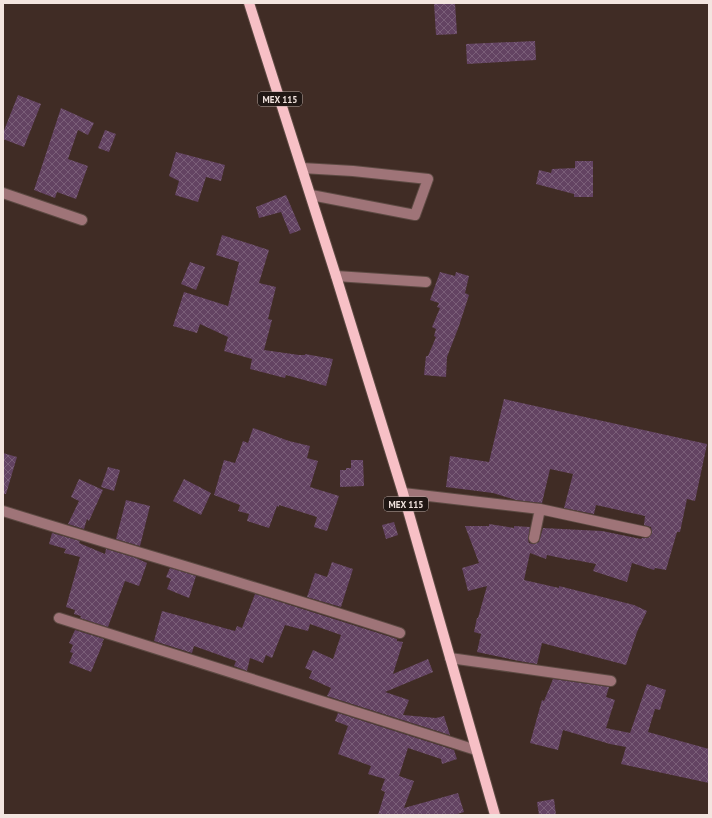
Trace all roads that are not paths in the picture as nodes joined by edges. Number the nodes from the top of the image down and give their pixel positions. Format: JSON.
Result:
{"nodes":[{"id":1,"x":250,"y":3,"type":"edge"},
{"id":2,"x":302,"y":168,"type":"junction"},
{"id":3,"x":3,"y":193,"type":"edge"},
{"id":4,"x":311,"y":195,"type":"junction"},
{"id":5,"x":82,"y":220,"type":"dead end"},
{"id":6,"x":336,"y":276,"type":"junction"},
{"id":7,"x":426,"y":282,"type":"dead end"},
{"id":8,"x":403,"y":493,"type":"junction"},
{"id":9,"x":540,"y":509,"type":"junction"},
{"id":10,"x":3,"y":511,"type":"edge"},
{"id":11,"x":646,"y":532,"type":"dead end"},
{"id":12,"x":534,"y":538,"type":"dead end"},
{"id":13,"x":59,"y":618,"type":"dead end"},
{"id":14,"x":400,"y":633,"type":"dead end"},
{"id":15,"x":450,"y":658,"type":"junction"},
{"id":16,"x":611,"y":681,"type":"dead end"},
{"id":17,"x":476,"y":750,"type":"junction"},
{"id":18,"x":495,"y":815,"type":"edge"}],
"edges":[{"from":1,"to":2,"type":"main road","number":"MEX 115"},
{"from":2,"to":4,"type":"main road","number":"MEX 115"},
{"from":2,"to":4,"type":"street"},
{"from":3,"to":5,"type":"street"},
{"from":4,"to":6,"type":"main road","number":"MEX 115"},
{"from":6,"to":7,"type":"street"},
{"from":6,"to":8,"type":"main road","number":"MEX 115"},
{"from":8,"to":9,"type":"street"},
{"from":8,"to":15,"type":"main road","number":"MEX 115"},
{"from":9,"to":11,"type":"street"},
{"from":9,"to":12,"type":"street"},
{"from":10,"to":14,"type":"street"},
{"from":13,"to":17,"type":"street"},
{"from":15,"to":16,"type":"street"},
{"from":15,"to":17,"type":"main road","number":"MEX 115"},
{"from":17,"to":18,"type":"main road","number":"MEX 115"}]}
